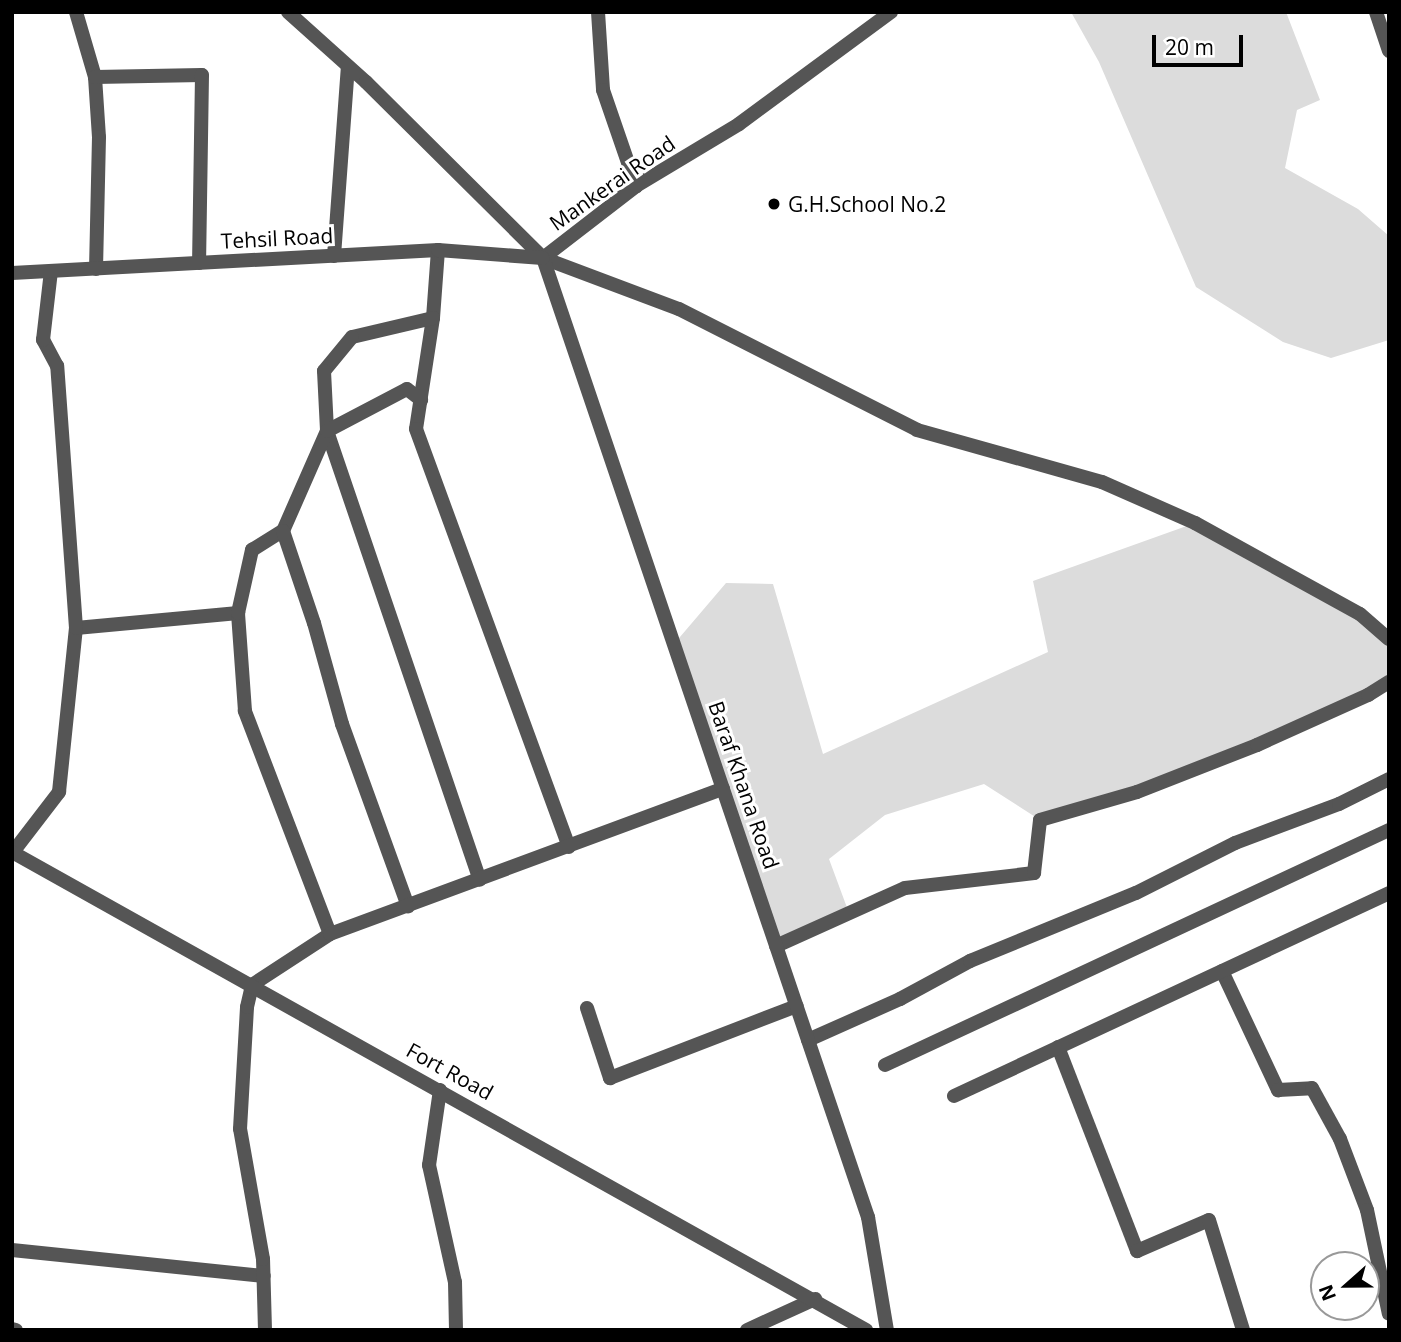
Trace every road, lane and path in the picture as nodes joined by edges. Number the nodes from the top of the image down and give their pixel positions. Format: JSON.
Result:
{"nodes":[{"id":1,"x":76,"y":12,"type":"edge"},
{"id":2,"x":288,"y":12,"type":"edge"},
{"id":3,"x":598,"y":12,"type":"edge"},
{"id":4,"x":891,"y":12,"type":"edge"},
{"id":5,"x":1376,"y":12,"type":"edge"},
{"id":6,"x":1389,"y":51,"type":"edge"},
{"id":7,"x":348,"y":67,"type":"junction"},
{"id":8,"x":95,"y":77,"type":"junction"},
{"id":9,"x":636,"y":186,"type":"junction"},
{"id":10,"x":438,"y":250,"type":"junction"},
{"id":11,"x":334,"y":256,"type":"junction"},
{"id":12,"x":544,"y":258,"type":"junction"},
{"id":13,"x":199,"y":263,"type":"junction"},
{"id":14,"x":96,"y":269,"type":"junction"},
{"id":15,"x":51,"y":271,"type":"junction"},
{"id":16,"x":12,"y":273,"type":"edge"},
{"id":17,"x":433,"y":318,"type":"junction"},
{"id":18,"x":421,"y":400,"type":"junction"},
{"id":19,"x":327,"y":431,"type":"junction"},
{"id":20,"x":283,"y":531,"type":"junction"},
{"id":21,"x":238,"y":613,"type":"junction"},
{"id":22,"x":76,"y":628,"type":"junction"},
{"id":23,"x":1389,"y":639,"type":"edge"},
{"id":24,"x":1389,"y":682,"type":"edge"},
{"id":25,"x":1389,"y":779,"type":"edge"},
{"id":26,"x":723,"y":789,"type":"junction"},
{"id":27,"x":1389,"y":830,"type":"edge"},
{"id":28,"x":569,"y":847,"type":"junction"},
{"id":29,"x":12,"y":852,"type":"edge"},
{"id":30,"x":480,"y":880,"type":"junction"},
{"id":31,"x":1389,"y":893,"type":"edge"},
{"id":32,"x":408,"y":906,"type":"junction"},
{"id":33,"x":330,"y":934,"type":"junction"},
{"id":34,"x":776,"y":946,"type":"junction"},
{"id":35,"x":1222,"y":971,"type":"junction"},
{"id":36,"x":252,"y":985,"type":"junction"},
{"id":37,"x":797,"y":1006,"type":"junction"},
{"id":38,"x":587,"y":1008,"type":"dead end"},
{"id":39,"x":808,"y":1040,"type":"junction"},
{"id":40,"x":1058,"y":1047,"type":"junction"},
{"id":41,"x":885,"y":1065,"type":"dead end"},
{"id":42,"x":440,"y":1090,"type":"junction"},
{"id":43,"x":954,"y":1096,"type":"dead end"},
{"id":44,"x":12,"y":1250,"type":"edge"},
{"id":45,"x":264,"y":1276,"type":"junction"},
{"id":46,"x":815,"y":1299,"type":"junction"},
{"id":47,"x":1389,"y":1314,"type":"edge"},
{"id":48,"x":264,"y":1330,"type":"edge"},
{"id":49,"x":456,"y":1330,"type":"edge"},
{"id":50,"x":747,"y":1330,"type":"edge"},
{"id":51,"x":866,"y":1330,"type":"edge"},
{"id":52,"x":887,"y":1330,"type":"edge"},
{"id":53,"x":1243,"y":1330,"type":"edge"}],
"edges":[{"from":1,"to":8,"type":"street"},
{"from":2,"to":7,"type":"street","name":"Mankerai Road"},
{"from":3,"to":9,"type":"street"},
{"from":4,"to":9,"type":"street","name":"Mankerai Road"},
{"from":5,"to":6,"type":"street"},
{"from":7,"to":11,"type":"street"},
{"from":7,"to":12,"type":"street","name":"Mankerai Road"},
{"from":8,"to":13,"type":"street"},
{"from":8,"to":14,"type":"street"},
{"from":9,"to":12,"type":"street","name":"Mankerai Road"},
{"from":10,"to":11,"type":"street","name":"Tehsil Road"},
{"from":10,"to":12,"type":"street","name":"Tehsil Road"},
{"from":10,"to":17,"type":"street"},
{"from":11,"to":13,"type":"street","name":"Tehsil Road"},
{"from":12,"to":23,"type":"street"},
{"from":12,"to":26,"type":"street","name":"Baraf Khana Road"},
{"from":13,"to":14,"type":"street","name":"Tehsil Road"},
{"from":14,"to":15,"type":"street","name":"Tehsil Road"},
{"from":15,"to":16,"type":"street","name":"Tehsil Road"},
{"from":15,"to":22,"type":"street"},
{"from":17,"to":18,"type":"street"},
{"from":17,"to":19,"type":"street"},
{"from":18,"to":19,"type":"street"},
{"from":18,"to":28,"type":"street"},
{"from":19,"to":20,"type":"street"},
{"from":19,"to":30,"type":"street"},
{"from":20,"to":21,"type":"street"},
{"from":20,"to":32,"type":"street"},
{"from":21,"to":22,"type":"street"},
{"from":21,"to":33,"type":"street"},
{"from":22,"to":29,"type":"street"},
{"from":24,"to":34,"type":"street"},
{"from":25,"to":39,"type":"street"},
{"from":26,"to":28,"type":"street"},
{"from":26,"to":34,"type":"street","name":"Baraf Khana Road"},
{"from":27,"to":41,"type":"street"},
{"from":28,"to":30,"type":"street"},
{"from":29,"to":36,"type":"street","name":"Fort Road"},
{"from":30,"to":32,"type":"street"},
{"from":31,"to":35,"type":"street"},
{"from":32,"to":33,"type":"street"},
{"from":33,"to":36,"type":"street"},
{"from":34,"to":37,"type":"street","name":"Baraf Khana Road"},
{"from":35,"to":40,"type":"street"},
{"from":35,"to":47,"type":"street"},
{"from":36,"to":42,"type":"street","name":"Fort Road"},
{"from":36,"to":45,"type":"street"},
{"from":37,"to":38,"type":"street"},
{"from":37,"to":39,"type":"street","name":"Baraf Khana Road"},
{"from":39,"to":52,"type":"street","name":"Baraf Khana Road"},
{"from":40,"to":43,"type":"street"},
{"from":40,"to":53,"type":"street"},
{"from":42,"to":46,"type":"street","name":"Fort Road"},
{"from":42,"to":49,"type":"street"},
{"from":44,"to":45,"type":"street"},
{"from":45,"to":48,"type":"street"},
{"from":46,"to":50,"type":"street"},
{"from":46,"to":51,"type":"street","name":"Fort Road"}]}
